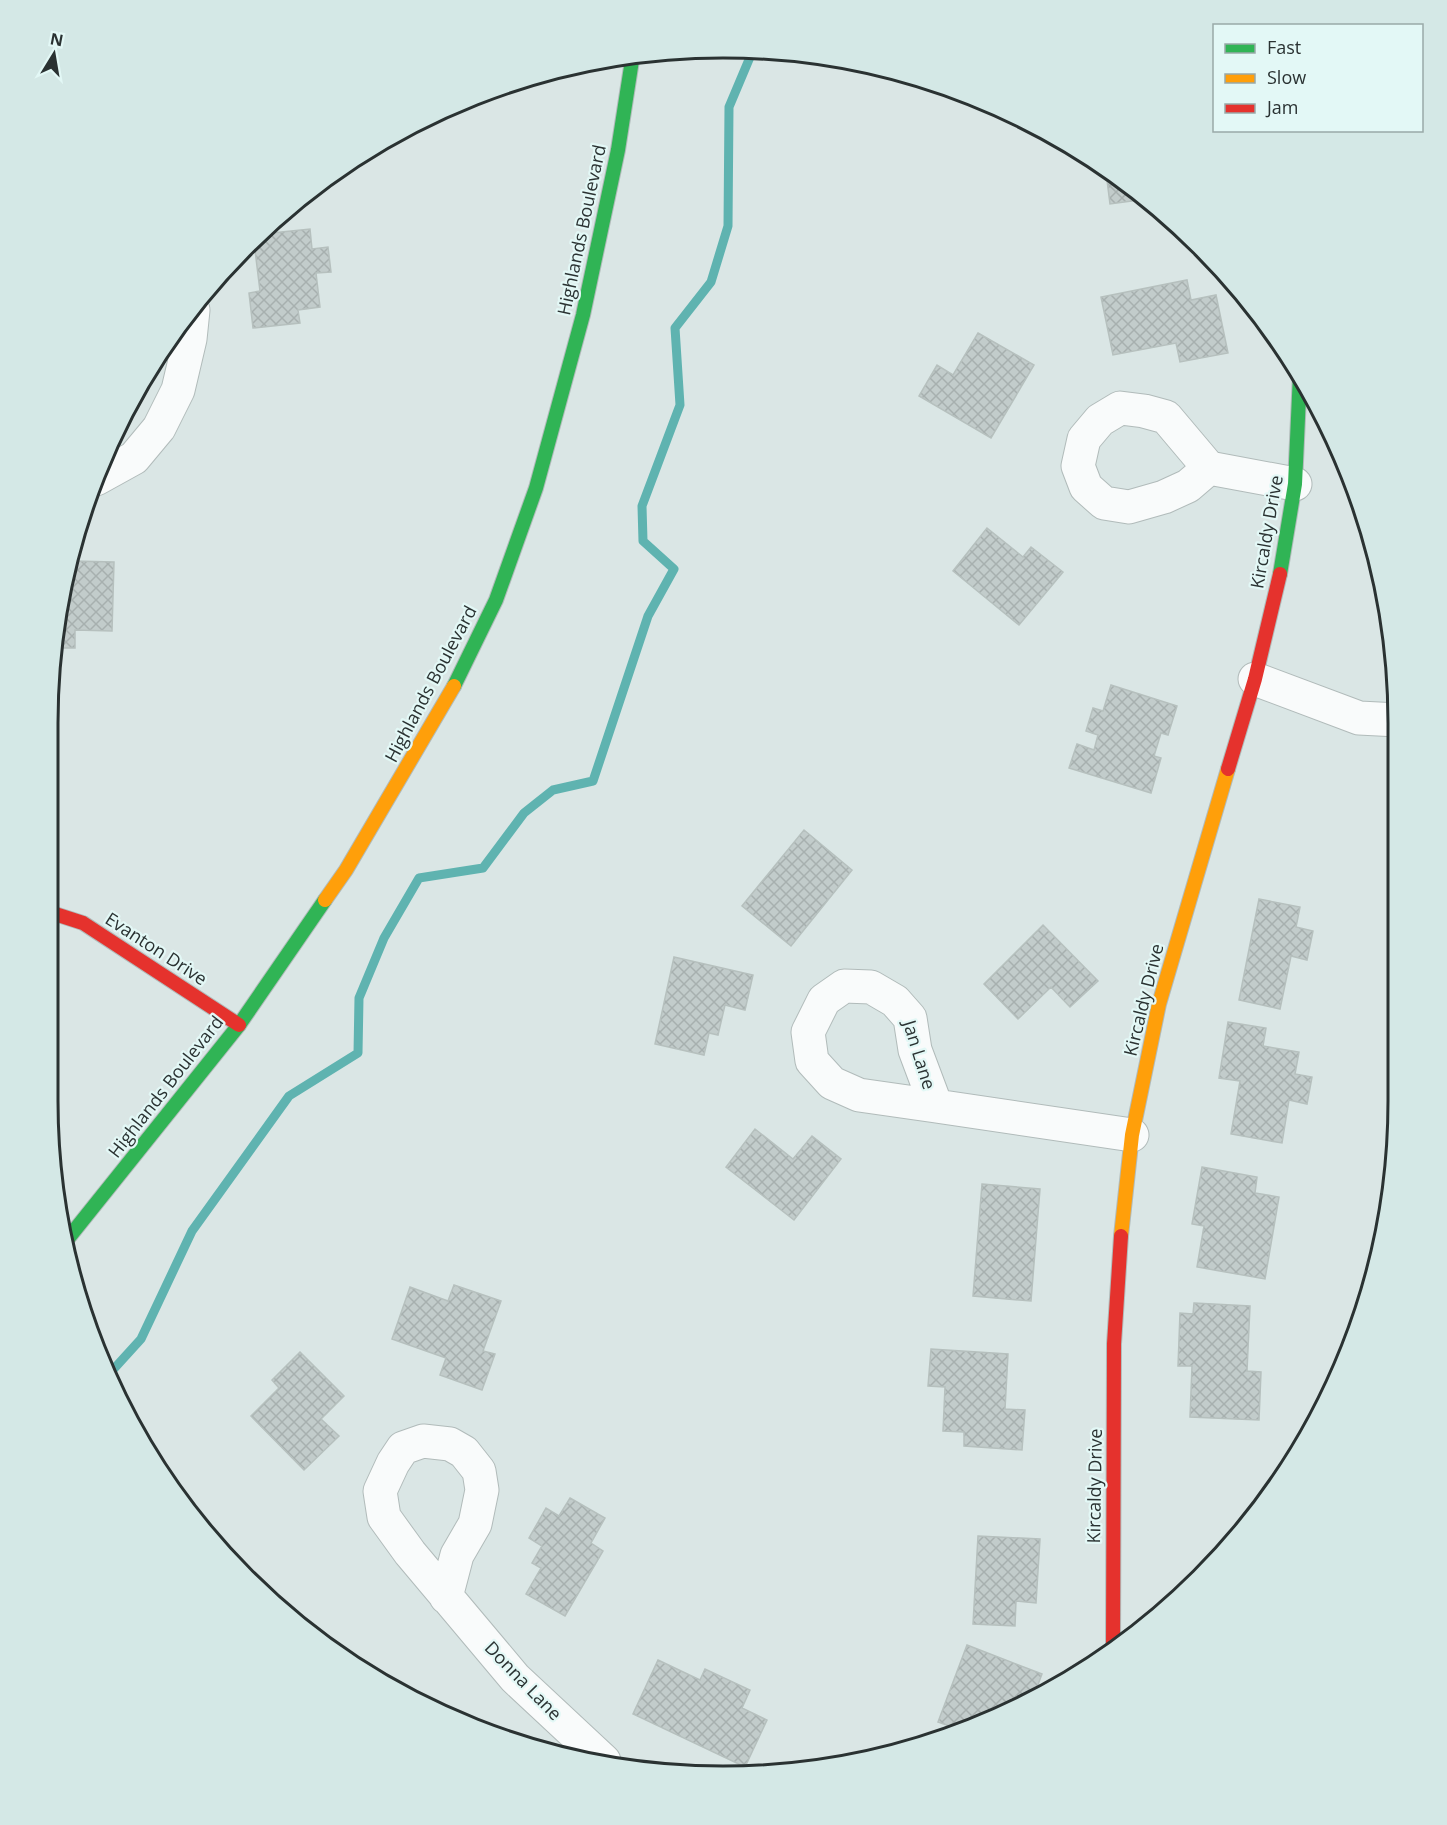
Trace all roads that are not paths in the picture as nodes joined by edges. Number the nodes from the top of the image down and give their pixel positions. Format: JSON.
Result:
{"nodes":[{"id":1,"x":631,"y":65,"type":"edge"},
{"id":2,"x":191,"y":325,"type":"edge"},
{"id":3,"x":1299,"y":391,"type":"edge"},
{"id":4,"x":1209,"y":468,"type":"dead end"},
{"id":5,"x":108,"y":473,"type":"edge"},
{"id":6,"x":1295,"y":484,"type":"junction"},
{"id":7,"x":1255,"y":679,"type":"junction"},
{"id":8,"x":1388,"y":719,"type":"edge"},
{"id":9,"x":58,"y":915,"type":"edge"},
{"id":10,"x":239,"y":1025,"type":"junction"},
{"id":11,"x":936,"y":1107,"type":"dead end"},
{"id":12,"x":1132,"y":1135,"type":"junction"},
{"id":13,"x":72,"y":1234,"type":"edge"},
{"id":14,"x":446,"y":1596,"type":"dead end"},
{"id":15,"x":1113,"y":1640,"type":"edge"},
{"id":16,"x":597,"y":1755,"type":"edge"}],
"edges":[{"from":1,"to":10,"type":"street","name":"Highlands Boulevard"},
{"from":2,"to":5,"type":"street"},
{"from":3,"to":6,"type":"street","name":"Kircaldy Drive"},
{"from":4,"to":6,"type":"street"},
{"from":6,"to":7,"type":"street","name":"Kircaldy Drive"},
{"from":7,"to":8,"type":"street"},
{"from":7,"to":12,"type":"street","name":"Kircaldy Drive"},
{"from":9,"to":10,"type":"street","name":"Evanton Drive"},
{"from":10,"to":13,"type":"street","name":"Highlands Boulevard"},
{"from":11,"to":12,"type":"street","name":"Jan Lane"},
{"from":12,"to":15,"type":"street","name":"Kircaldy Drive"},
{"from":14,"to":16,"type":"street","name":"Donna Lane"}]}
